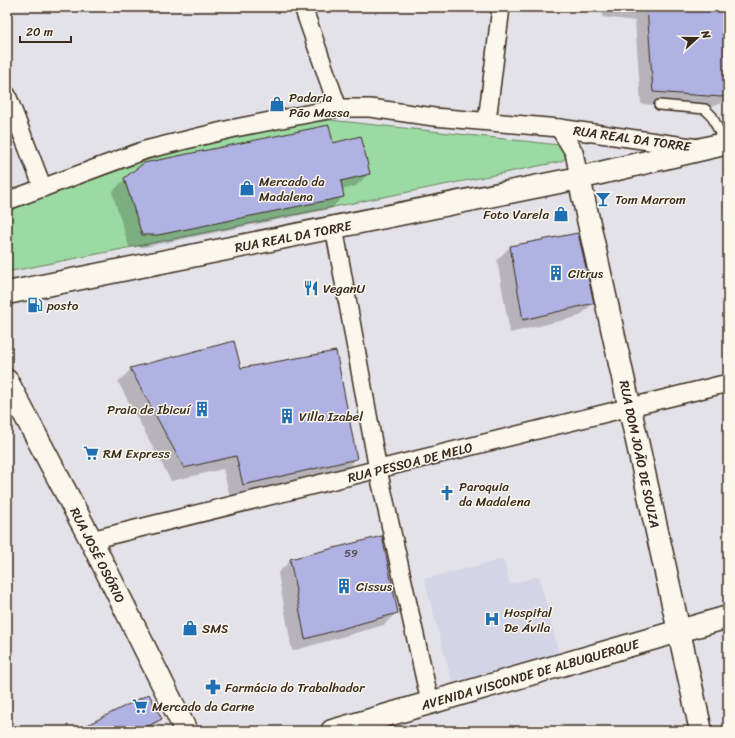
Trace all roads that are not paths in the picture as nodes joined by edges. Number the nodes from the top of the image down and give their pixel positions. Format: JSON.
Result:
{"nodes":[{"id":1,"x":303,"y":7,"type":"edge"},
{"id":2,"x":500,"y":7,"type":"edge"},
{"id":3,"x":7,"y":95,"type":"edge"},
{"id":4,"x":659,"y":105,"type":"dead end"},
{"id":5,"x":338,"y":108,"type":"junction"},
{"id":6,"x":487,"y":121,"type":"junction"},
{"id":7,"x":559,"y":128,"type":"junction"},
{"id":8,"x":727,"y":143,"type":"edge"},
{"id":9,"x":704,"y":148,"type":"junction"},
{"id":10,"x":579,"y":178,"type":"junction"},
{"id":11,"x":43,"y":188,"type":"junction"},
{"id":12,"x":7,"y":201,"type":"edge"},
{"id":13,"x":334,"y":227,"type":"junction"},
{"id":14,"x":7,"y":293,"type":"edge"},
{"id":15,"x":7,"y":382,"type":"edge"},
{"id":16,"x":728,"y":383,"type":"edge"},
{"id":17,"x":630,"y":408,"type":"junction"},
{"id":18,"x":378,"y":470,"type":"junction"},
{"id":19,"x":91,"y":540,"type":"junction"},
{"id":20,"x":728,"y":617,"type":"edge"},
{"id":21,"x":678,"y":632,"type":"junction"},
{"id":22,"x":430,"y":702,"type":"junction"},
{"id":23,"x":183,"y":728,"type":"edge"},
{"id":24,"x":332,"y":731,"type":"edge"},
{"id":25,"x":701,"y":731,"type":"edge"}],
"edges":[{"from":1,"to":5,"type":"street"},
{"from":2,"to":6,"type":"street"},
{"from":3,"to":11,"type":"street"},
{"from":4,"to":8,"type":"lane"},
{"from":5,"to":6,"type":"street","name":"RUA REAL DA TORRE"},
{"from":5,"to":11,"type":"street","name":"RUA REAL DA TORRE"},
{"from":6,"to":7,"type":"street","name":"RUA REAL DA TORRE"},
{"from":7,"to":9,"type":"street","name":"RUA REAL DA TORRE"},
{"from":7,"to":10,"type":"street","name":"RUA REAL DA TORRE"},
{"from":8,"to":9,"type":"main road","name":"RUA REAL DA TORRE"},
{"from":9,"to":10,"type":"main road","name":"RUA REAL DA TORRE"},
{"from":10,"to":13,"type":"main road","name":"RUA REAL DA TORRE"},
{"from":10,"to":17,"type":"main road","name":"RUA DOM JOÃO DE SOUZA"},
{"from":11,"to":12,"type":"street","name":"RUA REAL DA TORRE"},
{"from":13,"to":14,"type":"main road","name":"RUA REAL DA TORRE"},
{"from":13,"to":18,"type":"street"},
{"from":15,"to":19,"type":"main road","name":"RUA JOSÉ OSÓRIO"},
{"from":16,"to":17,"type":"street","name":"RUA PESSOA DE MELO"},
{"from":17,"to":18,"type":"street","name":"RUA PESSOA DE MELO"},
{"from":17,"to":21,"type":"main road","name":"RUA DOM JOÃO DE SOUZA"},
{"from":18,"to":19,"type":"street","name":"RUA PESSOA DE MELO"},
{"from":18,"to":22,"type":"street"},
{"from":19,"to":23,"type":"main road","name":"RUA JOSÉ OSÓRIO"},
{"from":20,"to":21,"type":"main road","name":"AVENIDA VISCONDE DE ALBUQUERQUE"},
{"from":21,"to":22,"type":"main road","name":"AVENIDA VISCONDE DE ALBUQUERQUE"},
{"from":21,"to":25,"type":"main road","name":"RUA DOM JOÃO DE SOUZA"},
{"from":22,"to":24,"type":"main road","name":"AVENIDA VISCONDE DE ALBUQUERQUE"}]}
